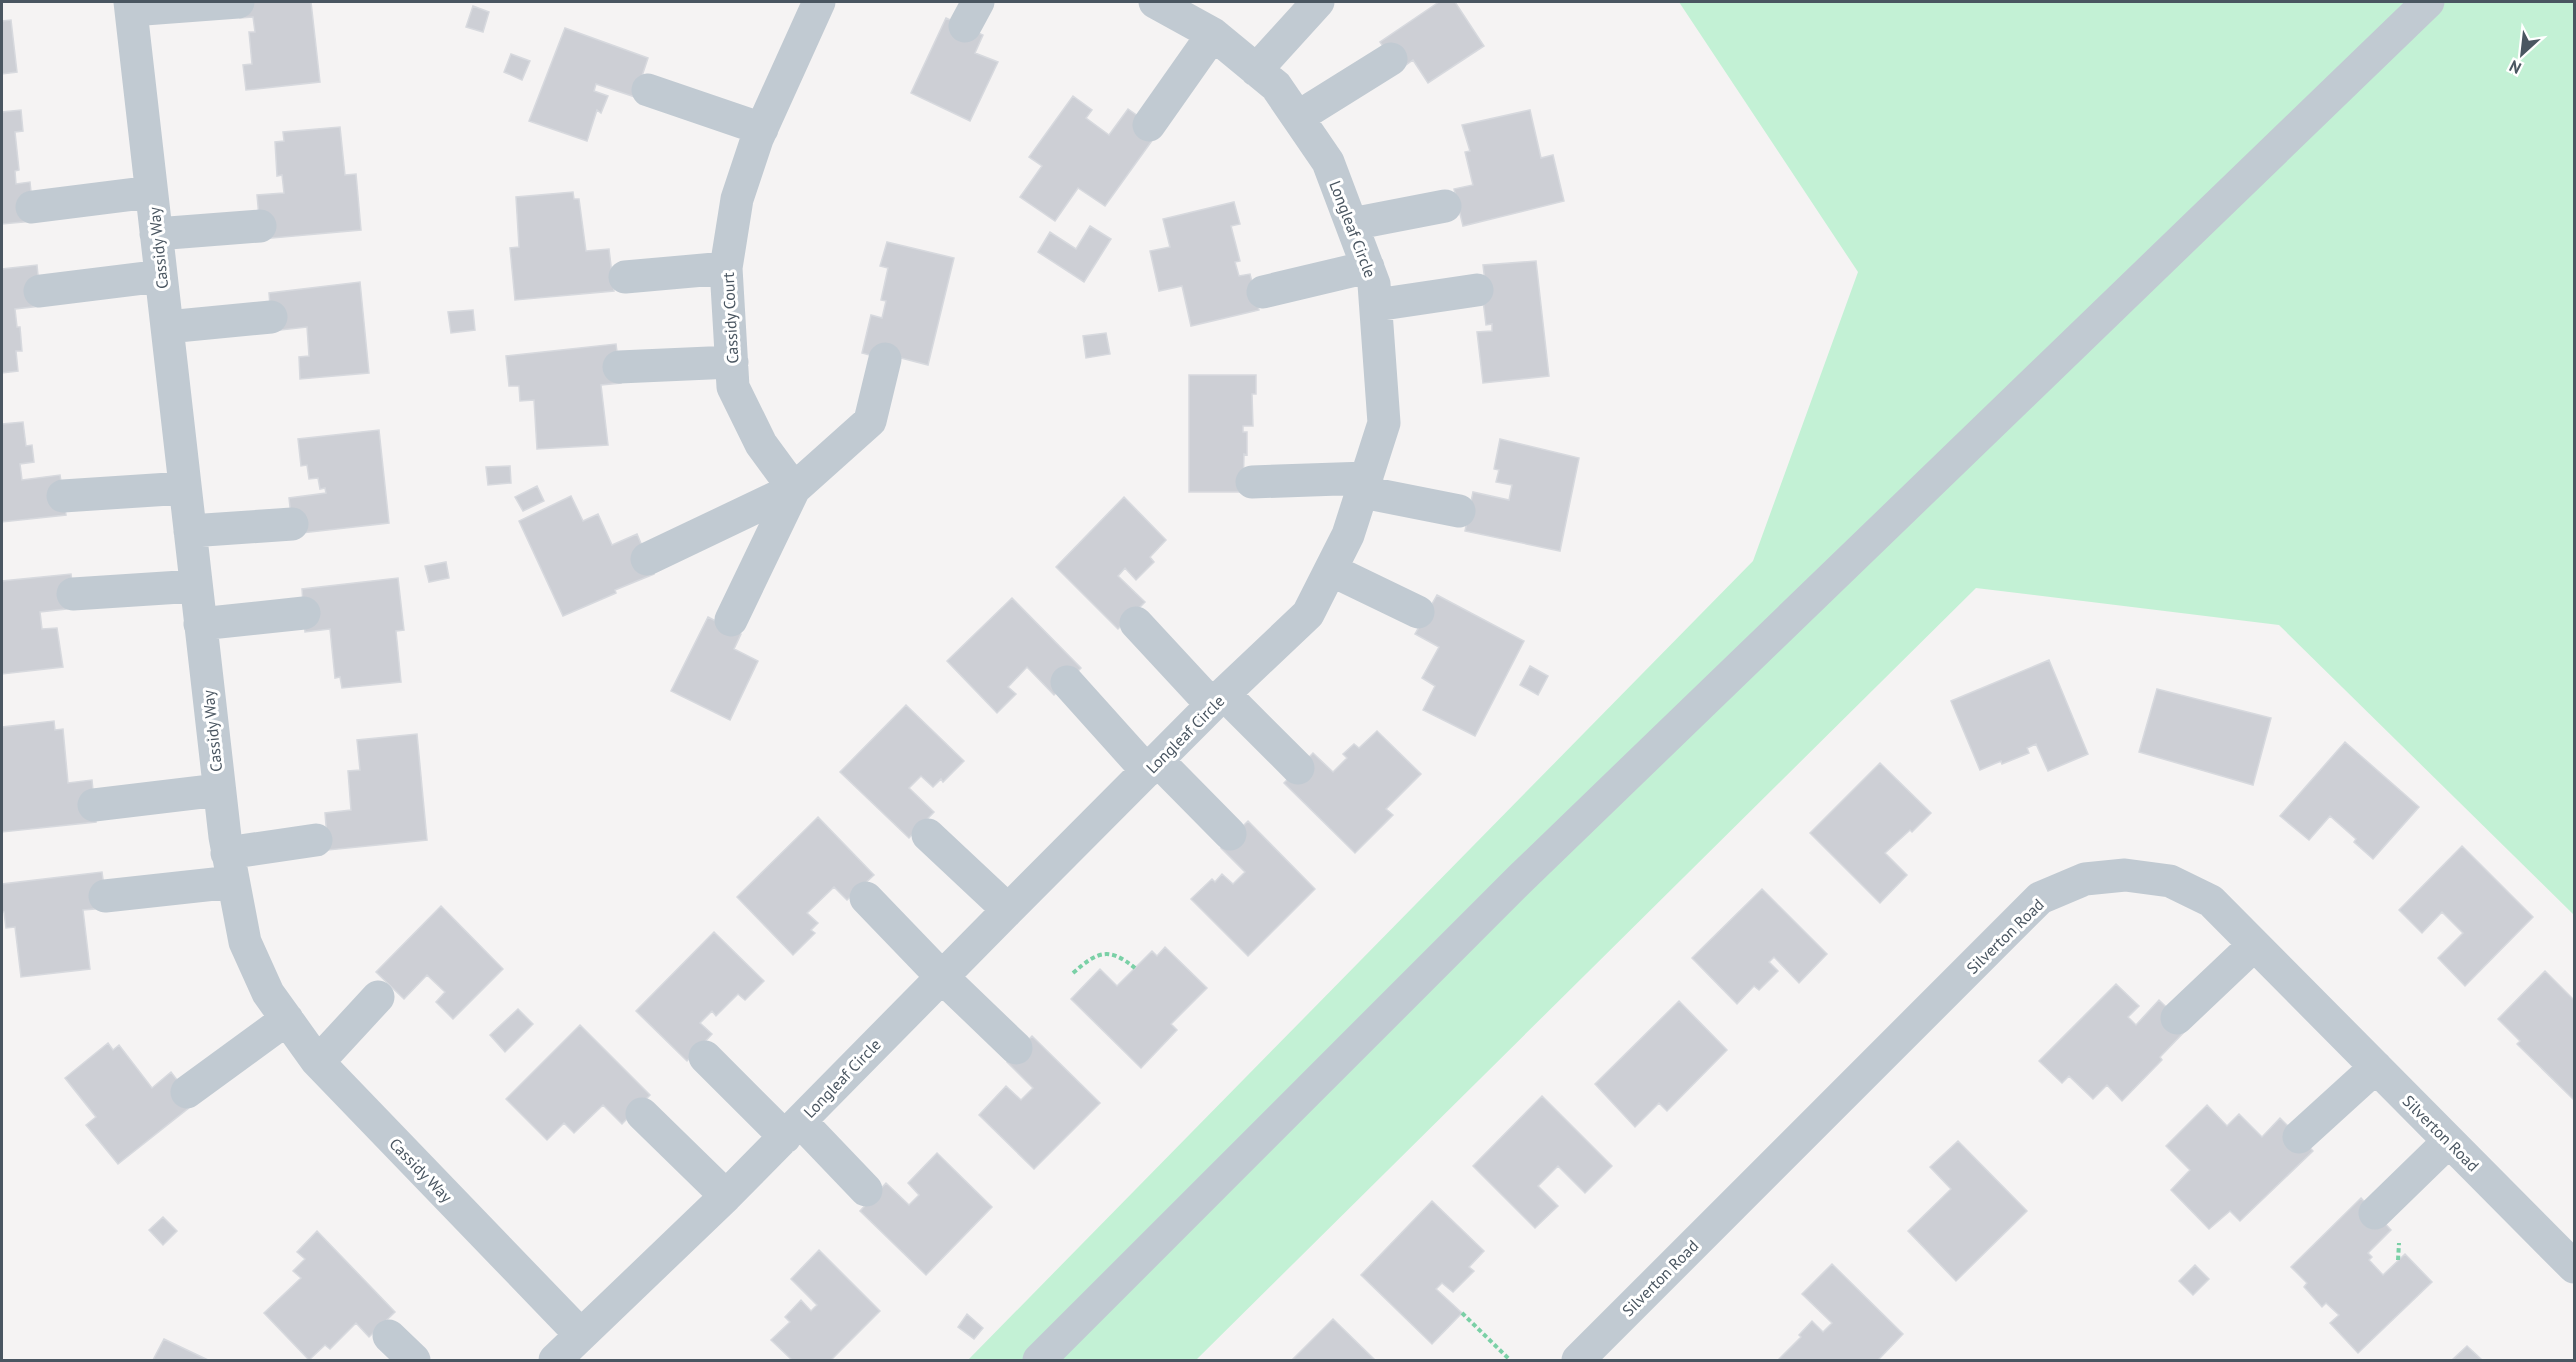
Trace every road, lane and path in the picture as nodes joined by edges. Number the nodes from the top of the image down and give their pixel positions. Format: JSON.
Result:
{"nodes":[{"id":1,"x":238,"y":2,"type":"edge"},
{"id":2,"x":1155,"y":2,"type":"edge"},
{"id":3,"x":1318,"y":2,"type":"edge"},
{"id":4,"x":2428,"y":2,"type":"edge"},
{"id":5,"x":816,"y":3,"type":"edge"},
{"id":6,"x":130,"y":6,"type":"edge"},
{"id":7,"x":1213,"y":34,"type":"junction"},
{"id":8,"x":1391,"y":59,"type":"dead end"},
{"id":9,"x":1256,"y":70,"type":"junction"},
{"id":10,"x":648,"y":90,"type":"dead end"},
{"id":11,"x":1298,"y":117,"type":"junction"},
{"id":12,"x":1149,"y":125,"type":"dead end"},
{"id":13,"x":762,"y":129,"type":"junction"},
{"id":14,"x":152,"y":192,"type":"junction"},
{"id":15,"x":1445,"y":206,"type":"dead end"},
{"id":16,"x":32,"y":207,"type":"dead end"},
{"id":17,"x":1352,"y":224,"type":"junction"},
{"id":18,"x":260,"y":226,"type":"dead end"},
{"id":19,"x":156,"y":234,"type":"junction"},
{"id":20,"x":1368,"y":267,"type":"junction"},
{"id":21,"x":726,"y":268,"type":"junction"},
{"id":22,"x":161,"y":276,"type":"junction"},
{"id":23,"x":625,"y":277,"type":"dead end"},
{"id":24,"x":1477,"y":290,"type":"dead end"},
{"id":25,"x":40,"y":291,"type":"dead end"},
{"id":26,"x":1263,"y":292,"type":"dead end"},
{"id":27,"x":1376,"y":305,"type":"junction"},
{"id":28,"x":271,"y":317,"type":"dead end"},
{"id":29,"x":167,"y":327,"type":"junction"},
{"id":30,"x":885,"y":359,"type":"dead end"},
{"id":31,"x":732,"y":362,"type":"junction"},
{"id":32,"x":619,"y":367,"type":"dead end"},
{"id":33,"x":1252,"y":482,"type":"dead end"},
{"id":34,"x":1365,"y":485,"type":"junction"},
{"id":35,"x":185,"y":488,"type":"junction"},
{"id":36,"x":794,"y":489,"type":"junction"},
{"id":37,"x":63,"y":496,"type":"dead end"},
{"id":38,"x":1459,"y":511,"type":"dead end"},
{"id":39,"x":292,"y":524,"type":"dead end"},
{"id":40,"x":190,"y":531,"type":"junction"},
{"id":41,"x":648,"y":559,"type":"dead end"},
{"id":42,"x":1330,"y":570,"type":"junction"},
{"id":43,"x":196,"y":586,"type":"junction"},
{"id":44,"x":73,"y":594,"type":"dead end"},
{"id":45,"x":1418,"y":612,"type":"dead end"},
{"id":46,"x":304,"y":613,"type":"dead end"},
{"id":47,"x":731,"y":620,"type":"dead end"},
{"id":48,"x":1136,"y":623,"type":"dead end"},
{"id":49,"x":200,"y":624,"type":"junction"},
{"id":50,"x":1067,"y":682,"type":"dead end"},
{"id":51,"x":1218,"y":700,"type":"junction"},
{"id":52,"x":1152,"y":766,"type":"junction"},
{"id":53,"x":1298,"y":768,"type":"dead end"},
{"id":54,"x":219,"y":790,"type":"junction"},
{"id":55,"x":94,"y":805,"type":"dead end"},
{"id":56,"x":1230,"y":834,"type":"dead end"},
{"id":57,"x":927,"y":835,"type":"dead end"},
{"id":58,"x":316,"y":840,"type":"dead end"},
{"id":59,"x":230,"y":867,"type":"junction"},
{"id":60,"x":105,"y":896,"type":"dead end"},
{"id":61,"x":866,"y":898,"type":"dead end"},
{"id":62,"x":1008,"y":910,"type":"junction"},
{"id":63,"x":2254,"y":945,"type":"junction"},
{"id":64,"x":1135,"y":968,"type":"dead end"},
{"id":65,"x":1073,"y":973,"type":"dead end"},
{"id":66,"x":942,"y":977,"type":"junction"},
{"id":67,"x":378,"y":997,"type":"dead end"},
{"id":68,"x":2177,"y":1018,"type":"dead end"},
{"id":69,"x":287,"y":1019,"type":"junction"},
{"id":70,"x":1016,"y":1048,"type":"dead end"},
{"id":71,"x":705,"y":1057,"type":"dead end"},
{"id":72,"x":318,"y":1062,"type":"junction"},
{"id":73,"x":2376,"y":1067,"type":"junction"},
{"id":74,"x":187,"y":1092,"type":"dead end"},
{"id":75,"x":642,"y":1114,"type":"dead end"},
{"id":76,"x":792,"y":1129,"type":"junction"},
{"id":77,"x":2299,"y":1137,"type":"dead end"},
{"id":78,"x":2449,"y":1141,"type":"junction"},
{"id":79,"x":866,"y":1190,"type":"dead end"},
{"id":80,"x":726,"y":1196,"type":"junction"},
{"id":81,"x":2375,"y":1213,"type":"dead end"},
{"id":82,"x":2574,"y":1267,"type":"edge"},
{"id":83,"x":1462,"y":1313,"type":"dead end"},
{"id":84,"x":581,"y":1335,"type":"junction"},
{"id":85,"x":389,"y":1336,"type":"dead end"},
{"id":86,"x":414,"y":1360,"type":"edge"},
{"id":87,"x":555,"y":1360,"type":"edge"},
{"id":88,"x":1039,"y":1360,"type":"edge"},
{"id":89,"x":1510,"y":1360,"type":"edge"},
{"id":90,"x":1578,"y":1360,"type":"edge"}],
"edges":[{"from":1,"to":6,"type":"street"},
{"from":2,"to":7,"type":"street","name":"Longleaf Circle"},
{"from":3,"to":9,"type":"street"},
{"from":4,"to":88,"type":"street"},
{"from":5,"to":13,"type":"street","name":"Cassidy Court"},
{"from":6,"to":14,"type":"street","name":"Cassidy Way"},
{"from":7,"to":9,"type":"street","name":"Longleaf Circle"},
{"from":7,"to":12,"type":"street"},
{"from":8,"to":11,"type":"street"},
{"from":9,"to":11,"type":"street","name":"Longleaf Circle"},
{"from":10,"to":13,"type":"street"},
{"from":11,"to":17,"type":"street","name":"Longleaf Circle"},
{"from":13,"to":21,"type":"street","name":"Cassidy Court"},
{"from":14,"to":16,"type":"street"},
{"from":14,"to":19,"type":"street","name":"Cassidy Way"},
{"from":15,"to":17,"type":"street"},
{"from":17,"to":20,"type":"street","name":"Longleaf Circle"},
{"from":18,"to":19,"type":"street"},
{"from":19,"to":22,"type":"street","name":"Cassidy Way"},
{"from":20,"to":26,"type":"street"},
{"from":20,"to":27,"type":"street","name":"Longleaf Circle"},
{"from":21,"to":23,"type":"street"},
{"from":21,"to":31,"type":"street","name":"Cassidy Court"},
{"from":22,"to":25,"type":"street"},
{"from":22,"to":29,"type":"street","name":"Cassidy Way"},
{"from":24,"to":27,"type":"street"},
{"from":27,"to":34,"type":"street","name":"Longleaf Circle"},
{"from":28,"to":29,"type":"street"},
{"from":29,"to":35,"type":"street","name":"Cassidy Way"},
{"from":30,"to":36,"type":"street"},
{"from":31,"to":32,"type":"street"},
{"from":31,"to":36,"type":"street","name":"Cassidy Court"},
{"from":33,"to":34,"type":"street"},
{"from":34,"to":38,"type":"street"},
{"from":34,"to":42,"type":"street","name":"Longleaf Circle"},
{"from":35,"to":37,"type":"street"},
{"from":35,"to":40,"type":"street","name":"Cassidy Way"},
{"from":36,"to":41,"type":"street"},
{"from":36,"to":47,"type":"street"},
{"from":39,"to":40,"type":"street"},
{"from":40,"to":43,"type":"street","name":"Cassidy Way"},
{"from":42,"to":45,"type":"street"},
{"from":42,"to":51,"type":"street","name":"Longleaf Circle"},
{"from":43,"to":44,"type":"street"},
{"from":43,"to":49,"type":"street","name":"Cassidy Way"},
{"from":46,"to":49,"type":"street"},
{"from":48,"to":51,"type":"street"},
{"from":49,"to":54,"type":"street","name":"Cassidy Way"},
{"from":50,"to":52,"type":"street"},
{"from":51,"to":52,"type":"street","name":"Longleaf Circle"},
{"from":51,"to":53,"type":"street"},
{"from":52,"to":56,"type":"street"},
{"from":52,"to":62,"type":"street","name":"Longleaf Circle"},
{"from":54,"to":55,"type":"street"},
{"from":54,"to":59,"type":"street","name":"Cassidy Way"},
{"from":57,"to":62,"type":"street"},
{"from":58,"to":59,"type":"street"},
{"from":59,"to":60,"type":"street"},
{"from":59,"to":69,"type":"street","name":"Cassidy Way"},
{"from":61,"to":66,"type":"street"},
{"from":62,"to":66,"type":"street","name":"Longleaf Circle"},
{"from":63,"to":68,"type":"street"},
{"from":63,"to":73,"type":"street","name":"Silverton Road"},
{"from":63,"to":90,"type":"street","name":"Silverton Road"},
{"from":64,"to":65,"type":"path"},
{"from":66,"to":70,"type":"street"},
{"from":66,"to":76,"type":"street","name":"Longleaf Circle"},
{"from":67,"to":72,"type":"street"},
{"from":69,"to":72,"type":"street","name":"Cassidy Way"},
{"from":69,"to":74,"type":"street"},
{"from":71,"to":76,"type":"street"},
{"from":72,"to":84,"type":"street","name":"Cassidy Way"},
{"from":73,"to":77,"type":"street"},
{"from":73,"to":78,"type":"street","name":"Silverton Road"},
{"from":75,"to":80,"type":"street"},
{"from":76,"to":79,"type":"street"},
{"from":76,"to":80,"type":"street","name":"Longleaf Circle"},
{"from":78,"to":81,"type":"street"},
{"from":78,"to":82,"type":"street","name":"Silverton Road"},
{"from":80,"to":84,"type":"street","name":"Longleaf Circle"},
{"from":83,"to":89,"type":"path"},
{"from":84,"to":87,"type":"street","name":"Longleaf Circle"},
{"from":85,"to":86,"type":"street"}]}
